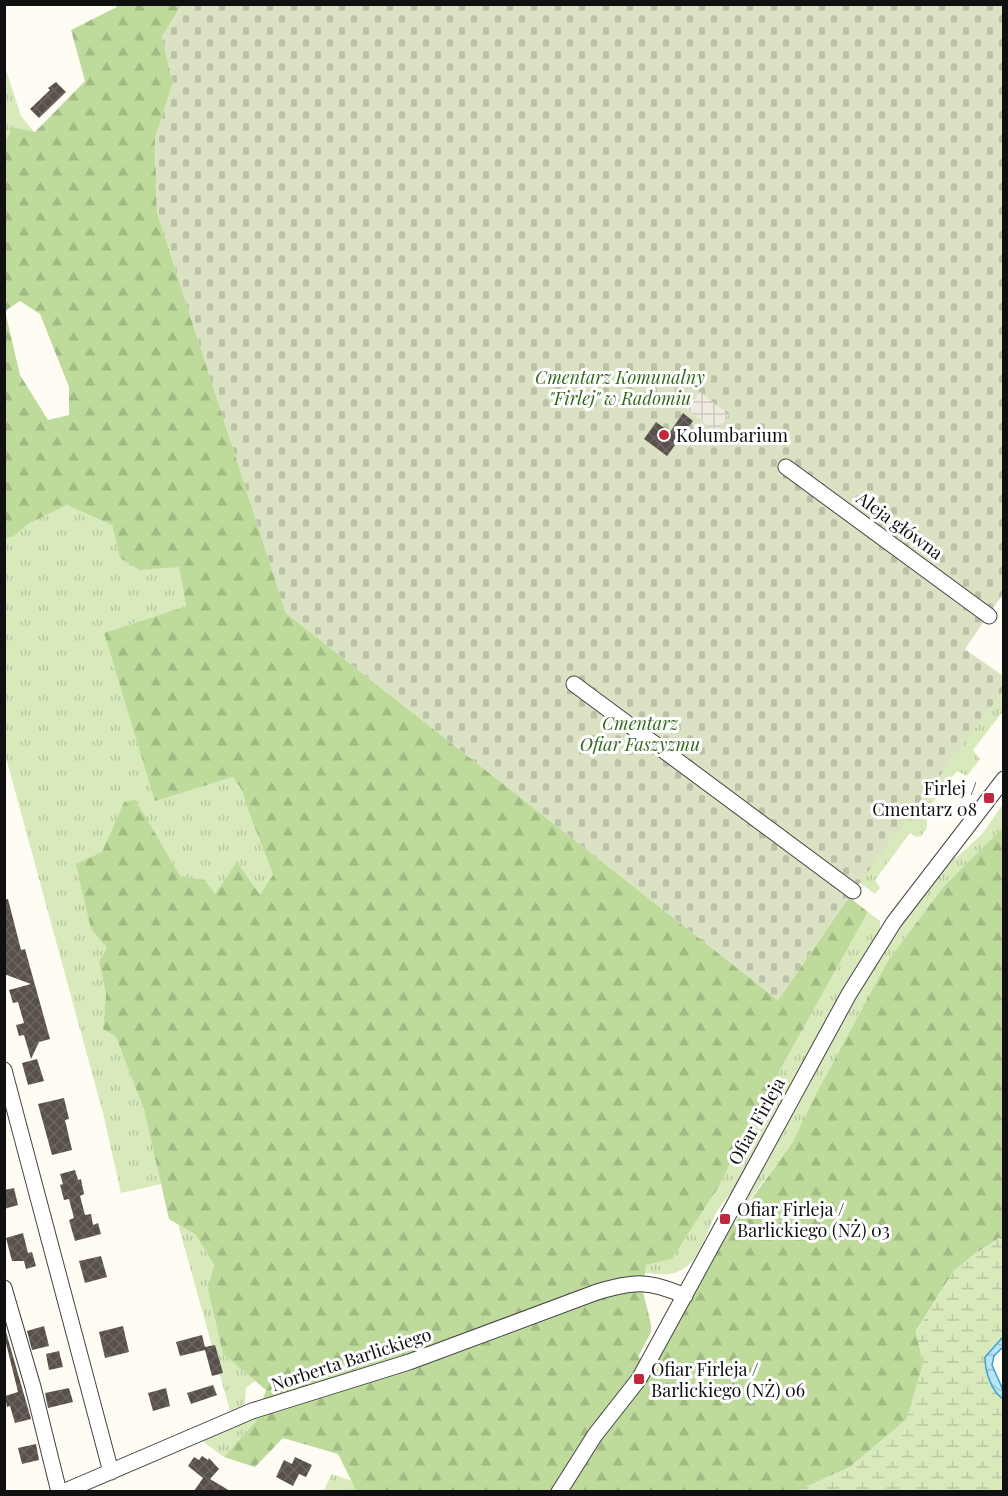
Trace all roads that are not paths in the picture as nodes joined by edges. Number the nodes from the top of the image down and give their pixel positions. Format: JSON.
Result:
{"nodes":[{"id":1,"x":786,"y":466,"type":"dead end"},
{"id":2,"x":989,"y":616,"type":"dead end"},
{"id":3,"x":574,"y":684,"type":"dead end"},
{"id":4,"x":1004,"y":779,"type":"edge"},
{"id":5,"x":853,"y":891,"type":"dead end"},
{"id":6,"x":4,"y":1070,"type":"edge"},
{"id":7,"x":656,"y":1285,"type":"junction"},
{"id":8,"x":4,"y":1288,"type":"edge"},
{"id":9,"x":685,"y":1296,"type":"junction"},
{"id":10,"x":673,"y":1316,"type":"junction"},
{"id":11,"x":111,"y":1472,"type":"junction"},
{"id":12,"x":61,"y":1491,"type":"edge"},
{"id":13,"x":559,"y":1491,"type":"edge"}],
"edges":[{"from":1,"to":2,"type":"street","name":"Aleja główna"},
{"from":3,"to":5,"type":"street"},
{"from":4,"to":9,"type":"street","name":"Ofiar Firleja"},
{"from":6,"to":11,"type":"street"},
{"from":7,"to":9,"type":"street","name":"Norberta Barlickiego"},
{"from":7,"to":10,"type":"street"},
{"from":7,"to":11,"type":"street","name":"Norberta Barlickiego"},
{"from":8,"to":12,"type":"street"},
{"from":9,"to":10,"type":"street","name":"Ofiar Firleja"},
{"from":10,"to":13,"type":"street","name":"Ofiar Firleja"},
{"from":11,"to":12,"type":"street","name":"Norberta Barlickiego"}]}
